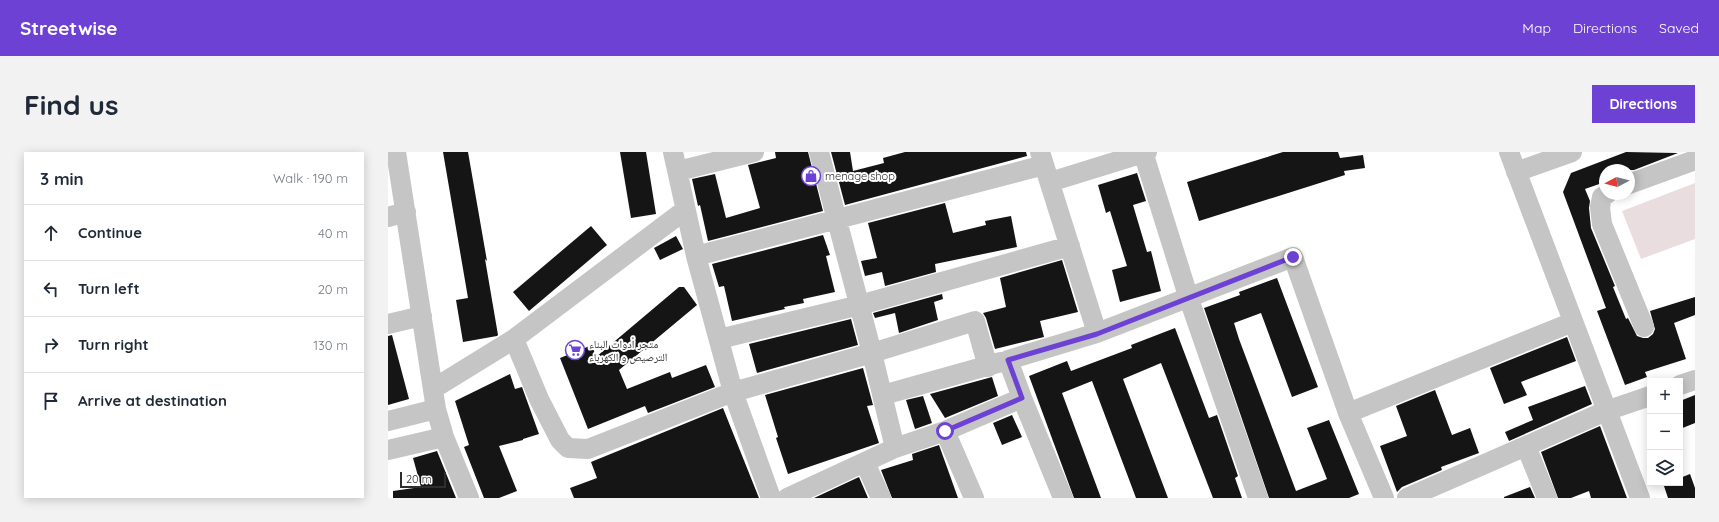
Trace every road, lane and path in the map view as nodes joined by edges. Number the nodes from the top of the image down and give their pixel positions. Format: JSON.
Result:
{"nodes":[{"id":1,"x":396,"y":152,"type":"edge"},
{"id":2,"x":673,"y":152,"type":"edge"},
{"id":3,"x":754,"y":152,"type":"edge"},
{"id":4,"x":818,"y":152,"type":"edge"},
{"id":5,"x":1145,"y":152,"type":"edge"},
{"id":6,"x":1509,"y":152,"type":"edge"},
{"id":7,"x":1572,"y":152,"type":"edge"},
{"id":8,"x":1695,"y":160,"type":"edge"},
{"id":9,"x":1045,"y":167,"type":"edge"},
{"id":10,"x":678,"y":172,"type":"junction"},
{"id":11,"x":1516,"y":172,"type":"junction"},
{"id":12,"x":1635,"y":182,"type":"edge"},
{"id":13,"x":1601,"y":200,"type":"edge"},
{"id":14,"x":685,"y":210,"type":"junction"},
{"id":15,"x":397,"y":215,"type":"edge"},
{"id":16,"x":836,"y":218,"type":"junction"},
{"id":17,"x":1070,"y":246,"type":"junction"},
{"id":18,"x":696,"y":256,"type":"junction"},
{"id":19,"x":1188,"y":299,"type":"junction"},
{"id":20,"x":860,"y":305,"type":"junction"},
{"id":21,"x":422,"y":316,"type":"junction"},
{"id":22,"x":1573,"y":322,"type":"junction"},
{"id":23,"x":388,"y":324,"type":"edge"},
{"id":24,"x":1644,"y":327,"type":"dead end"},
{"id":25,"x":1097,"y":334,"type":"junction"},
{"id":26,"x":514,"y":339,"type":"junction"},
{"id":27,"x":719,"y":339,"type":"junction"},
{"id":28,"x":872,"y":353,"type":"junction"},
{"id":29,"x":1008,"y":360,"type":"junction"},
{"id":30,"x":988,"y":367,"type":"junction"},
{"id":31,"x":1695,"y":380,"type":"edge"},
{"id":32,"x":1683,"y":384,"type":"edge"},
{"id":33,"x":433,"y":389,"type":"junction"},
{"id":34,"x":733,"y":392,"type":"junction"},
{"id":35,"x":883,"y":395,"type":"junction"},
{"id":36,"x":1647,"y":397,"type":"edge"},
{"id":37,"x":1022,"y":398,"type":"junction"},
{"id":38,"x":436,"y":409,"type":"junction"},
{"id":39,"x":1606,"y":411,"type":"junction"},
{"id":40,"x":1348,"y":413,"type":"junction"},
{"id":41,"x":388,"y":421,"type":"edge"},
{"id":42,"x":945,"y":431,"type":"junction"},
{"id":43,"x":444,"y":437,"type":"junction"},
{"id":44,"x":1526,"y":446,"type":"junction"},
{"id":45,"x":895,"y":448,"type":"junction"},
{"id":46,"x":388,"y":450,"type":"edge"},
{"id":47,"x":865,"y":463,"type":"junction"},
{"id":48,"x":469,"y":498,"type":"edge"},
{"id":49,"x":771,"y":498,"type":"edge"},
{"id":50,"x":787,"y":498,"type":"edge"},
{"id":51,"x":881,"y":498,"type":"edge"},
{"id":52,"x":974,"y":498,"type":"edge"},
{"id":53,"x":1063,"y":498,"type":"edge"},
{"id":54,"x":1258,"y":498,"type":"edge"},
{"id":55,"x":1384,"y":498,"type":"edge"},
{"id":56,"x":1407,"y":498,"type":"edge"},
{"id":57,"x":1547,"y":498,"type":"edge"},
{"id":58,"x":1640,"y":498,"type":"edge"}],
"edges":[{"from":1,"to":15,"type":"street"},
{"from":2,"to":10,"type":"street"},
{"from":3,"to":10,"type":"street"},
{"from":4,"to":16,"type":"street"},
{"from":5,"to":9,"type":"street"},
{"from":5,"to":19,"type":"street"},
{"from":6,"to":11,"type":"street"},
{"from":7,"to":11,"type":"street"},
{"from":8,"to":12,"type":"street"},
{"from":9,"to":16,"type":"street"},
{"from":9,"to":17,"type":"street"},
{"from":10,"to":14,"type":"street"},
{"from":11,"to":22,"type":"street"},
{"from":13,"to":24,"type":"street"},
{"from":14,"to":18,"type":"street"},
{"from":14,"to":26,"type":"street"},
{"from":15,"to":21,"type":"street"},
{"from":16,"to":18,"type":"street"},
{"from":16,"to":20,"type":"street"},
{"from":17,"to":20,"type":"street"},
{"from":17,"to":25,"type":"street"},
{"from":18,"to":27,"type":"street"},
{"from":19,"to":25,"type":"street"},
{"from":19,"to":40,"type":"street"},
{"from":19,"to":54,"type":"street"},
{"from":20,"to":27,"type":"street"},
{"from":20,"to":28,"type":"street"},
{"from":21,"to":23,"type":"street"},
{"from":21,"to":33,"type":"street"},
{"from":22,"to":39,"type":"street"},
{"from":22,"to":40,"type":"street"},
{"from":25,"to":29,"type":"street"},
{"from":26,"to":33,"type":"street"},
{"from":26,"to":34,"type":"street"},
{"from":27,"to":34,"type":"street"},
{"from":28,"to":30,"type":"street"},
{"from":28,"to":34,"type":"street"},
{"from":28,"to":35,"type":"street"},
{"from":29,"to":30,"type":"street"},
{"from":29,"to":37,"type":"street"},
{"from":30,"to":35,"type":"street"},
{"from":31,"to":32,"type":"street"},
{"from":33,"to":38,"type":"street"},
{"from":34,"to":49,"type":"street"},
{"from":35,"to":45,"type":"street"},
{"from":36,"to":39,"type":"street"},
{"from":37,"to":42,"type":"street"},
{"from":37,"to":53,"type":"street"},
{"from":38,"to":41,"type":"street"},
{"from":38,"to":43,"type":"street"},
{"from":39,"to":44,"type":"street"},
{"from":39,"to":58,"type":"street"},
{"from":40,"to":55,"type":"street"},
{"from":42,"to":45,"type":"street"},
{"from":42,"to":52,"type":"street"},
{"from":43,"to":46,"type":"street"},
{"from":43,"to":48,"type":"street"},
{"from":44,"to":56,"type":"street"},
{"from":44,"to":57,"type":"street"},
{"from":45,"to":47,"type":"street"},
{"from":47,"to":50,"type":"street"},
{"from":47,"to":51,"type":"street"}]}
